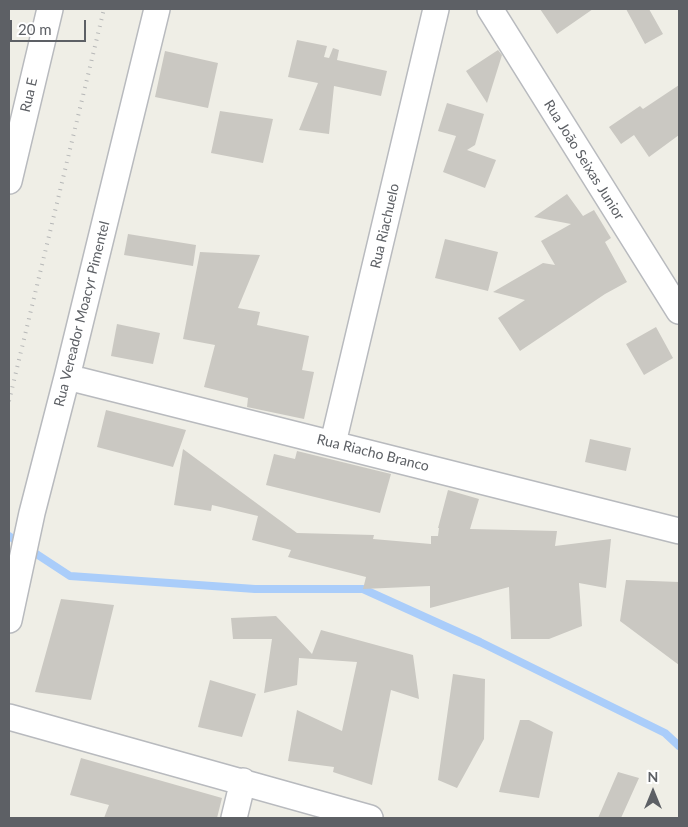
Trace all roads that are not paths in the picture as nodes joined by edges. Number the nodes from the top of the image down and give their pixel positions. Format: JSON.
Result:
{"nodes":[{"id":1,"x":50,"y":9,"type":"edge"},
{"id":2,"x":157,"y":9,"type":"edge"},
{"id":3,"x":436,"y":9,"type":"edge"},
{"id":4,"x":490,"y":9,"type":"edge"},
{"id":5,"x":9,"y":182,"type":"edge"},
{"id":6,"x":679,"y":311,"type":"edge"},
{"id":7,"x":67,"y":377,"type":"junction"},
{"id":8,"x":333,"y":443,"type":"junction"},
{"id":9,"x":679,"y":531,"type":"edge"},
{"id":10,"x":11,"y":610,"type":"edge"},
{"id":11,"x":9,"y":717,"type":"edge"},
{"id":12,"x":243,"y":781,"type":"junction"},
{"id":13,"x":234,"y":818,"type":"edge"},
{"id":14,"x":370,"y":818,"type":"edge"}],
"edges":[{"from":1,"to":5,"type":"street","name":"Rua E"},
{"from":2,"to":7,"type":"street","name":"Rua Vereador Moacyr Pimentel"},
{"from":3,"to":8,"type":"street","name":"Rua Riachuelo"},
{"from":4,"to":6,"type":"street","name":"Rua João Seixas Junior"},
{"from":7,"to":8,"type":"street","name":"Rua Riacho Branco"},
{"from":7,"to":10,"type":"street","name":"Rua Vereador Moacyr Pimentel"},
{"from":8,"to":9,"type":"street","name":"Rua Riacho Branco"},
{"from":11,"to":12,"type":"street"},
{"from":12,"to":13,"type":"street"},
{"from":12,"to":14,"type":"street"}]}
